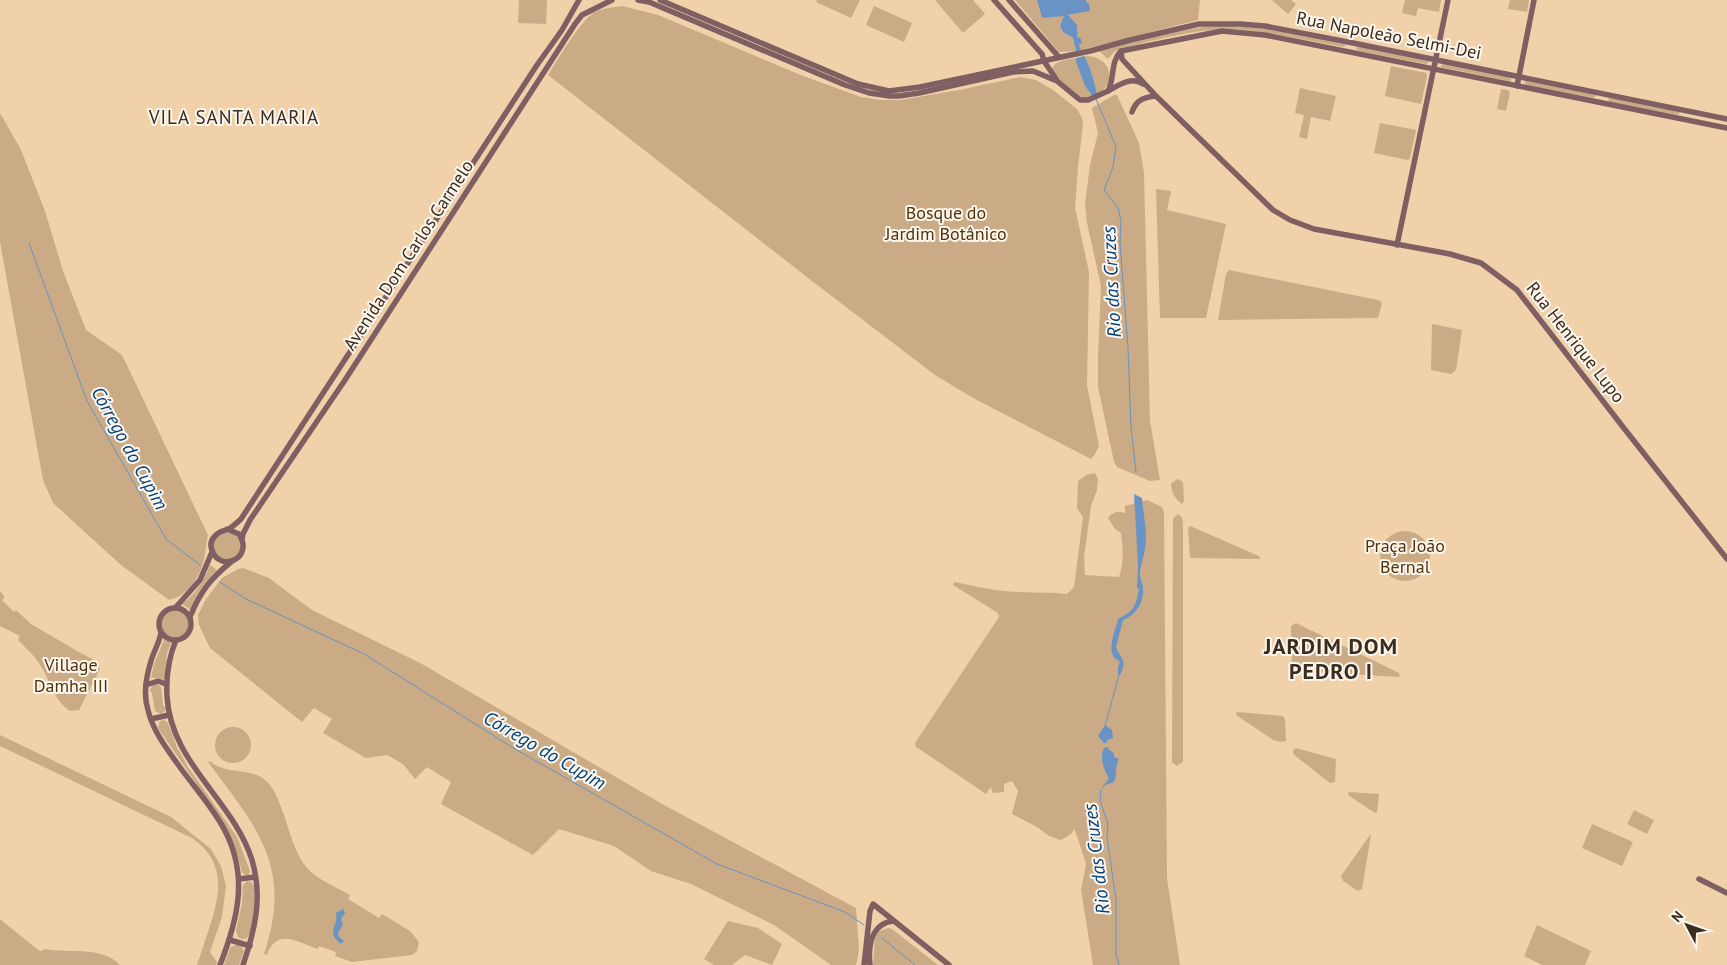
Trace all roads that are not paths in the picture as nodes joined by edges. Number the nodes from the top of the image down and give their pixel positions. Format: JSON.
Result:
{"nodes":[{"id":1,"x":579,"y":0,"type":"edge"},
{"id":2,"x":612,"y":0,"type":"edge"},
{"id":3,"x":638,"y":0,"type":"edge"},
{"id":4,"x":660,"y":0,"type":"edge"},
{"id":5,"x":994,"y":0,"type":"edge"},
{"id":6,"x":1008,"y":0,"type":"edge"},
{"id":7,"x":1448,"y":0,"type":"edge"},
{"id":8,"x":1534,"y":0,"type":"edge"},
{"id":9,"x":1121,"y":51,"type":"junction"},
{"id":10,"x":1059,"y":57,"type":"junction"},
{"id":11,"x":1436,"y":60,"type":"junction"},
{"id":12,"x":1044,"y":61,"type":"junction"},
{"id":13,"x":1434,"y":69,"type":"junction"},
{"id":14,"x":1519,"y":76,"type":"junction"},
{"id":15,"x":1057,"y":81,"type":"junction"},
{"id":16,"x":1517,"y":86,"type":"junction"},
{"id":17,"x":1150,"y":90,"type":"junction"},
{"id":18,"x":1106,"y":93,"type":"junction"},
{"id":19,"x":1156,"y":96,"type":"junction"},
{"id":20,"x":1132,"y":112,"type":"dead end"},
{"id":21,"x":1727,"y":119,"type":"edge"},
{"id":22,"x":1727,"y":128,"type":"edge"},
{"id":23,"x":491,"y":136,"type":"junction"},
{"id":24,"x":499,"y":142,"type":"junction"},
{"id":25,"x":1398,"y":245,"type":"junction"},
{"id":26,"x":375,"y":316,"type":"junction"},
{"id":27,"x":383,"y":321,"type":"junction"},
{"id":28,"x":227,"y":529,"type":"junction"},
{"id":29,"x":242,"y":539,"type":"junction"},
{"id":30,"x":212,"y":552,"type":"junction"},
{"id":31,"x":1727,"y":559,"type":"edge"},
{"id":32,"x":234,"y":561,"type":"junction"},
{"id":33,"x":176,"y":607,"type":"junction"},
{"id":34,"x":190,"y":617,"type":"junction"},
{"id":35,"x":161,"y":633,"type":"junction"},
{"id":36,"x":176,"y":640,"type":"junction"},
{"id":37,"x":146,"y":684,"type":"junction"},
{"id":38,"x":166,"y":684,"type":"junction"},
{"id":39,"x":169,"y":715,"type":"junction"},
{"id":40,"x":151,"y":719,"type":"junction"},
{"id":41,"x":255,"y":877,"type":"junction"},
{"id":42,"x":240,"y":879,"type":"junction"},
{"id":43,"x":1699,"y":879,"type":"dead end"},
{"id":44,"x":1727,"y":893,"type":"edge"},
{"id":45,"x":893,"y":921,"type":"junction"},
{"id":46,"x":230,"y":940,"type":"junction"},
{"id":47,"x":250,"y":946,"type":"junction"},
{"id":48,"x":220,"y":965,"type":"edge"},
{"id":49,"x":243,"y":965,"type":"edge"},
{"id":50,"x":864,"y":965,"type":"edge"},
{"id":51,"x":870,"y":965,"type":"edge"},
{"id":52,"x":949,"y":965,"type":"edge"}],
"edges":[{"from":1,"to":23,"type":"street","name":"Avenida Dom Carlos Carmelo"},
{"from":2,"to":24,"type":"street","name":"Avenida Dom Carlos Carmelo"},
{"from":3,"to":15,"type":"street"},
{"from":4,"to":12,"type":"street","name":"Rua Napoleão Selmi-Dei"},
{"from":5,"to":12,"type":"street"},
{"from":6,"to":10,"type":"street"},
{"from":7,"to":11,"type":"street"},
{"from":8,"to":14,"type":"street"},
{"from":9,"to":13,"type":"street","name":"Rua Napoleão Selmi-Dei"},
{"from":9,"to":17,"type":"street","name":"Rua Henrique Lupo"},
{"from":9,"to":18,"type":"street"},
{"from":10,"to":11,"type":"street","name":"Rua Napoleão Selmi-Dei"},
{"from":10,"to":12,"type":"street","name":"Rua Napoleão Selmi-Dei"},
{"from":11,"to":13,"type":"street"},
{"from":11,"to":14,"type":"street","name":"Rua Napoleão Selmi-Dei"},
{"from":12,"to":15,"type":"street"},
{"from":13,"to":16,"type":"street","name":"Rua Napoleão Selmi-Dei"},
{"from":13,"to":25,"type":"street"},
{"from":14,"to":16,"type":"street"},
{"from":14,"to":21,"type":"street","name":"Rua Napoleão Selmi-Dei"},
{"from":15,"to":18,"type":"street"},
{"from":16,"to":22,"type":"street","name":"Rua Napoleão Selmi-Dei"},
{"from":17,"to":18,"type":"street","name":"Rua Henrique Lupo"},
{"from":17,"to":19,"type":"street","name":"Rua Henrique Lupo"},
{"from":19,"to":20,"type":"street"},
{"from":19,"to":25,"type":"street","name":"Rua Henrique Lupo"},
{"from":23,"to":24,"type":"street"},
{"from":23,"to":26,"type":"street","name":"Avenida Dom Carlos Carmelo"},
{"from":24,"to":27,"type":"street","name":"Avenida Dom Carlos Carmelo"},
{"from":25,"to":31,"type":"street","name":"Rua Henrique Lupo"},
{"from":26,"to":27,"type":"street"},
{"from":26,"to":28,"type":"street","name":"Avenida Dom Carlos Carmelo"},
{"from":27,"to":29,"type":"street","name":"Avenida Dom Carlos Carmelo"},
{"from":28,"to":29,"type":"street"},
{"from":28,"to":30,"type":"street"},
{"from":29,"to":32,"type":"street"},
{"from":30,"to":32,"type":"street"},
{"from":30,"to":33,"type":"street"},
{"from":32,"to":34,"type":"street"},
{"from":33,"to":34,"type":"street"},
{"from":33,"to":35,"type":"street"},
{"from":34,"to":36,"type":"street"},
{"from":35,"to":36,"type":"street"},
{"from":35,"to":37,"type":"street"},
{"from":36,"to":38,"type":"street"},
{"from":37,"to":38,"type":"street"},
{"from":37,"to":40,"type":"street"},
{"from":38,"to":39,"type":"street"},
{"from":39,"to":40,"type":"street"},
{"from":39,"to":41,"type":"street"},
{"from":40,"to":42,"type":"street"},
{"from":41,"to":42,"type":"street"},
{"from":41,"to":47,"type":"street"},
{"from":42,"to":46,"type":"street"},
{"from":43,"to":44,"type":"street"},
{"from":45,"to":50,"type":"street"},
{"from":45,"to":51,"type":"street"},
{"from":45,"to":52,"type":"street"},
{"from":46,"to":47,"type":"street"},
{"from":46,"to":48,"type":"street"},
{"from":47,"to":49,"type":"street"}]}
